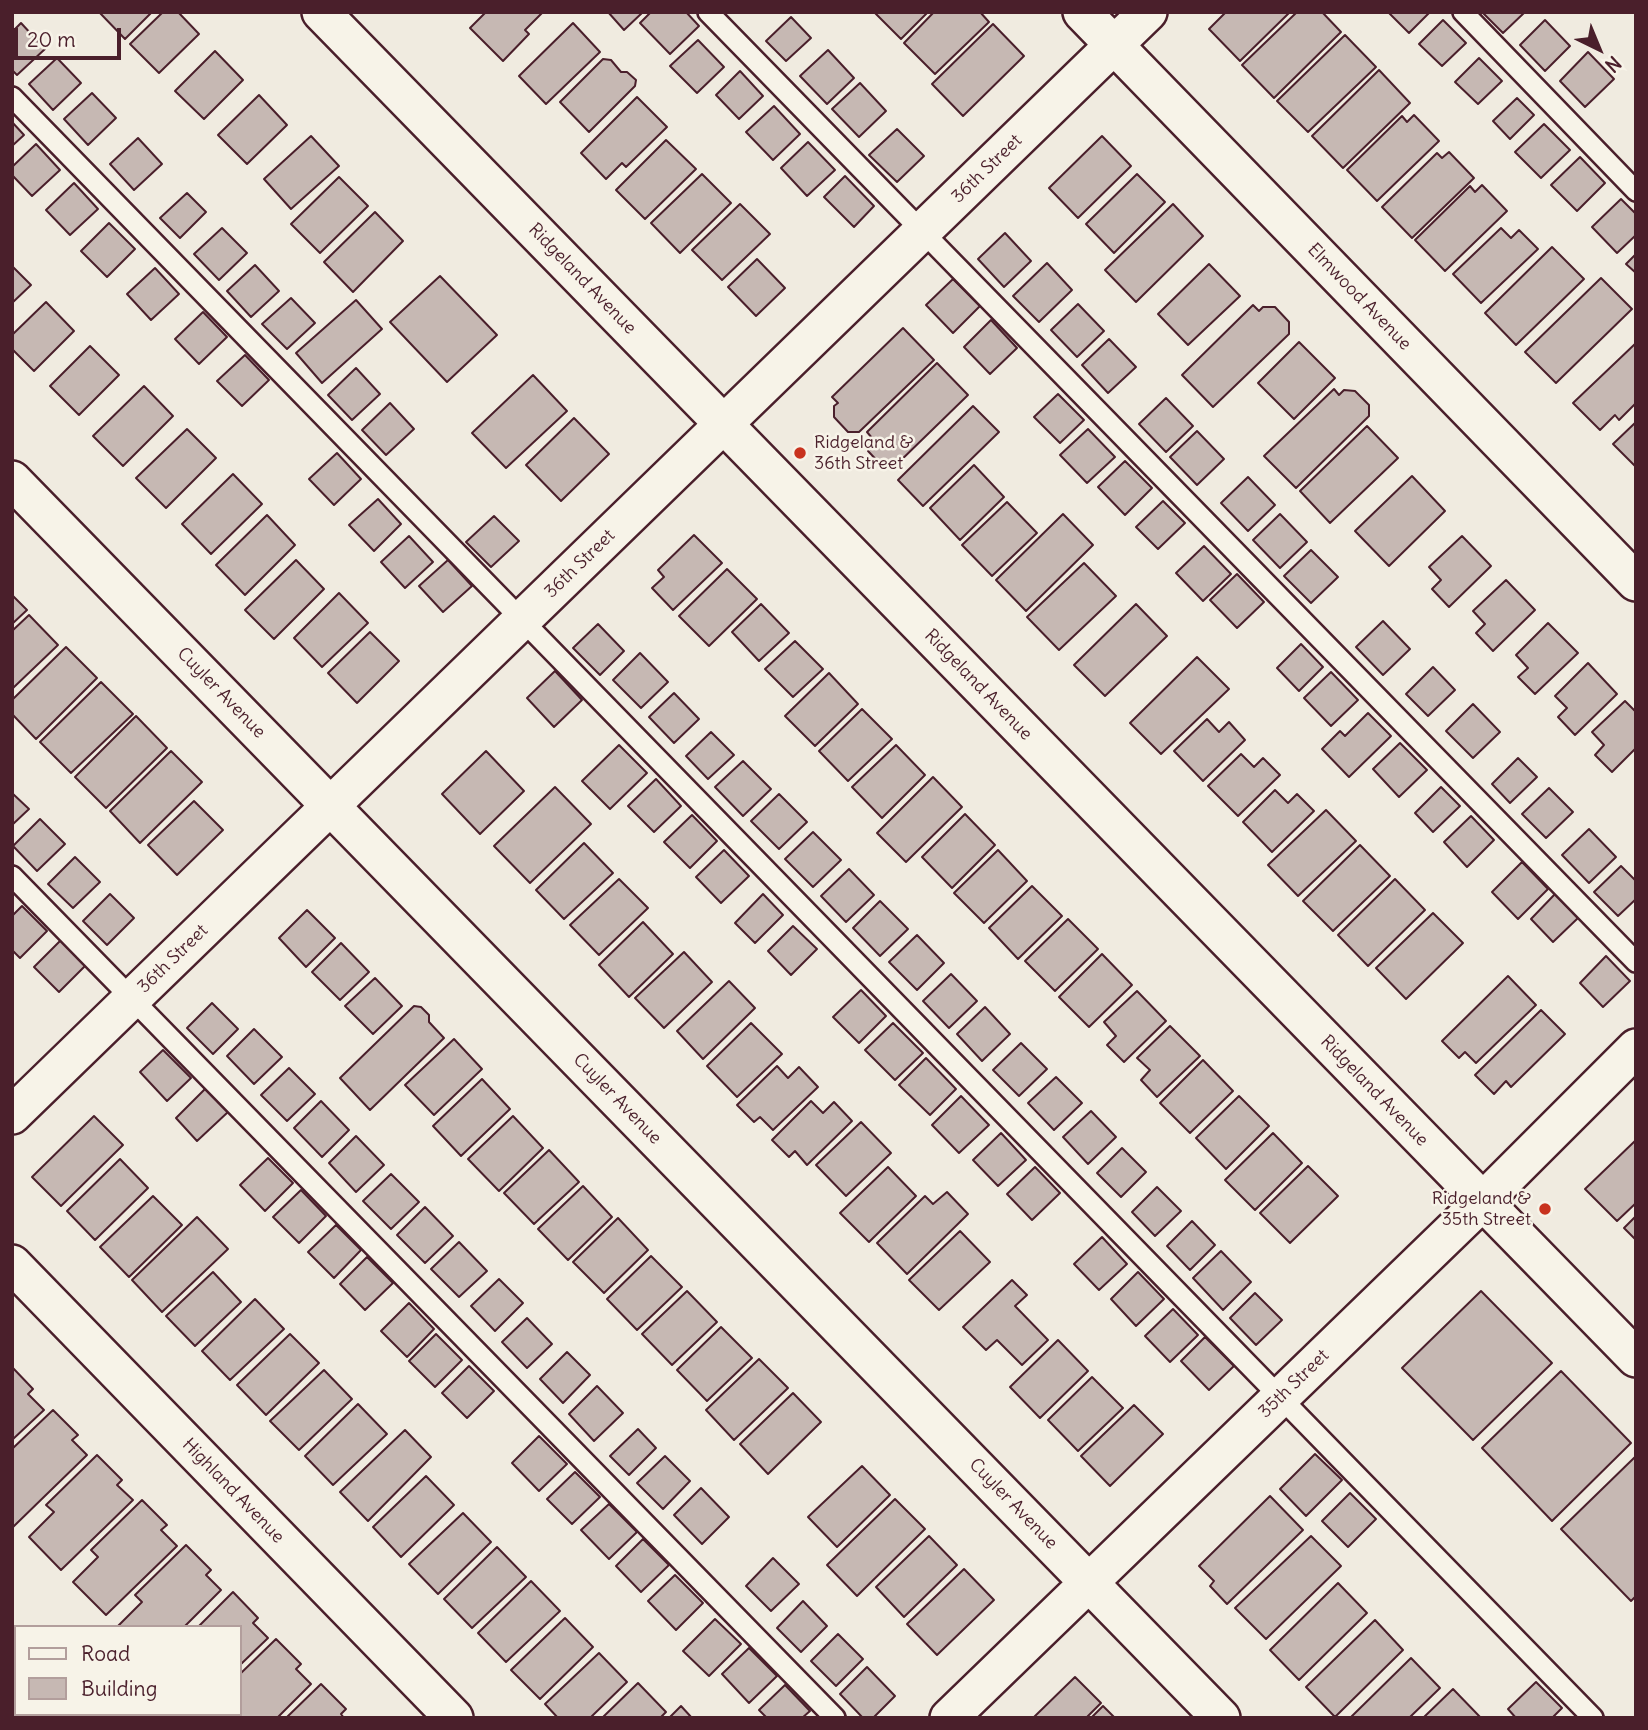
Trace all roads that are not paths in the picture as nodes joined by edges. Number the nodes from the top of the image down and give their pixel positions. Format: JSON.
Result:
{"nodes":[{"id":1,"x":321,"y":12,"type":"edge"},
{"id":2,"x":708,"y":12,"type":"edge"},
{"id":3,"x":1082,"y":12,"type":"edge"},
{"id":4,"x":1148,"y":12,"type":"edge"},
{"id":5,"x":1462,"y":12,"type":"edge"},
{"id":6,"x":1114,"y":46,"type":"junction"},
{"id":7,"x":12,"y":97,"type":"edge"},
{"id":8,"x":1636,"y":191,"type":"edge"},
{"id":9,"x":922,"y":232,"type":"junction"},
{"id":10,"x":724,"y":424,"type":"junction"},
{"id":11,"x":12,"y":480,"type":"edge"},
{"id":12,"x":1636,"y":582,"type":"edge"},
{"id":13,"x":521,"y":621,"type":"junction"},
{"id":14,"x":331,"y":806,"type":"junction"},
{"id":15,"x":12,"y":876,"type":"edge"},
{"id":16,"x":1636,"y":962,"type":"edge"},
{"id":17,"x":132,"y":999,"type":"junction"},
{"id":18,"x":1636,"y":1048,"type":"edge"},
{"id":19,"x":12,"y":1115,"type":"edge"},
{"id":20,"x":1483,"y":1201,"type":"junction"},
{"id":21,"x":12,"y":1264,"type":"edge"},
{"id":22,"x":1636,"y":1358,"type":"edge"},
{"id":23,"x":1281,"y":1397,"type":"junction"},
{"id":24,"x":1089,"y":1583,"type":"junction"},
{"id":25,"x":454,"y":1718,"type":"edge"},
{"id":26,"x":835,"y":1718,"type":"edge"},
{"id":27,"x":949,"y":1718,"type":"edge"},
{"id":28,"x":1221,"y":1718,"type":"edge"},
{"id":29,"x":1593,"y":1718,"type":"edge"}],
"edges":[{"from":1,"to":10,"type":"street","name":"Ridgeland Avenue"},
{"from":2,"to":9,"type":"lane"},
{"from":3,"to":6,"type":"street","name":"Elmwood Avenue"},
{"from":4,"to":6,"type":"street","name":"36th Street"},
{"from":5,"to":8,"type":"lane"},
{"from":6,"to":9,"type":"street","name":"36th Street"},
{"from":6,"to":12,"type":"street","name":"Elmwood Avenue"},
{"from":7,"to":13,"type":"lane"},
{"from":9,"to":10,"type":"street","name":"36th Street"},
{"from":9,"to":16,"type":"lane"},
{"from":10,"to":13,"type":"street","name":"36th Street"},
{"from":10,"to":20,"type":"street","name":"Ridgeland Avenue"},
{"from":11,"to":14,"type":"street","name":"Cuyler Avenue"},
{"from":13,"to":14,"type":"street","name":"36th Street"},
{"from":13,"to":23,"type":"lane"},
{"from":14,"to":17,"type":"street","name":"36th Street"},
{"from":14,"to":24,"type":"street","name":"Cuyler Avenue"},
{"from":15,"to":17,"type":"lane"},
{"from":17,"to":19,"type":"street","name":"36th Street"},
{"from":17,"to":26,"type":"lane"},
{"from":18,"to":20,"type":"street","name":"35th Street"},
{"from":20,"to":22,"type":"street","name":"Ridgeland Avenue"},
{"from":20,"to":23,"type":"street","name":"35th Street"},
{"from":21,"to":25,"type":"street","name":"Highland Avenue"},
{"from":23,"to":24,"type":"street","name":"35th Street"},
{"from":23,"to":29,"type":"lane"},
{"from":24,"to":27,"type":"street","name":"35th Street"},
{"from":24,"to":28,"type":"street","name":"Cuyler Avenue"}]}
